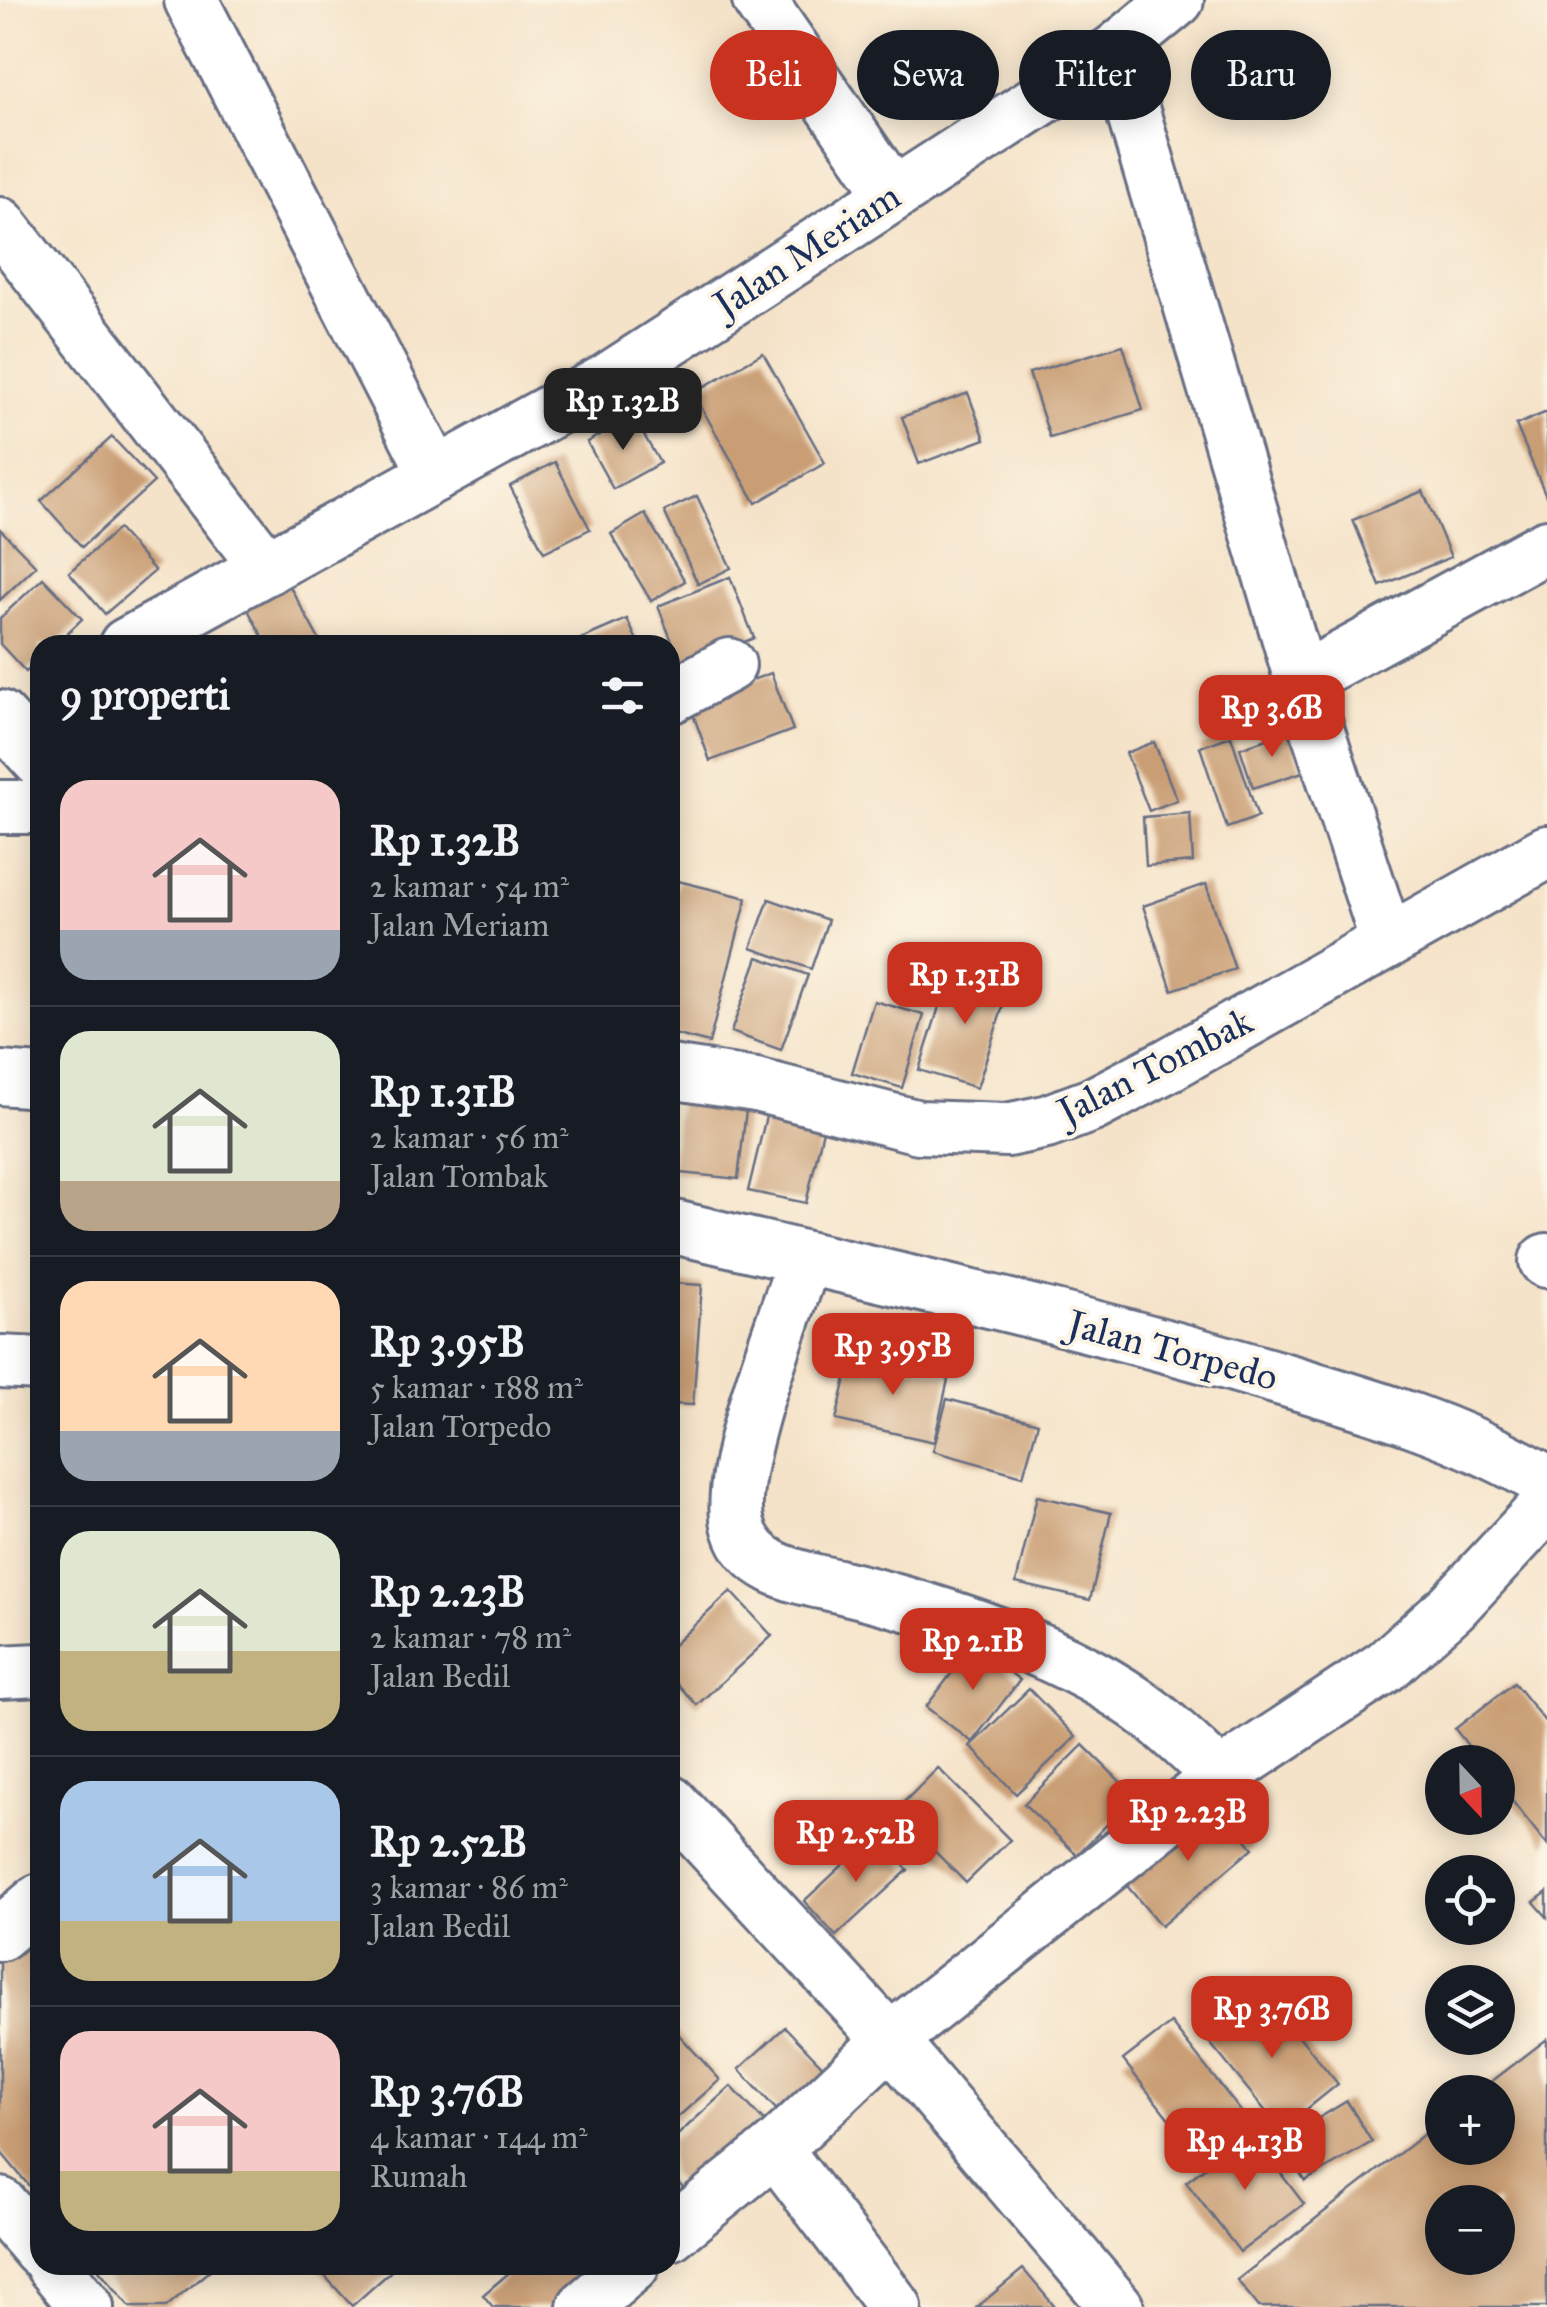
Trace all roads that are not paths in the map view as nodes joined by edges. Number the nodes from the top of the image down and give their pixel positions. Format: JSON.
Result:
{"nodes":[{"id":1,"x":192,"y":0,"type":"edge"},
{"id":2,"x":758,"y":0,"type":"edge"},
{"id":3,"x":1172,"y":2,"type":"edge"},
{"id":4,"x":1140,"y":30,"type":"edge"},
{"id":5,"x":1019,"y":113,"type":"edge"},
{"id":6,"x":1136,"y":120,"type":"edge"},
{"id":7,"x":893,"y":194,"type":"junction"},
{"id":8,"x":0,"y":224,"type":"edge"},
{"id":9,"x":436,"y":475,"type":"junction"},
{"id":10,"x":1547,"y":546,"type":"edge"},
{"id":11,"x":267,"y":568,"type":"junction"},
{"id":12,"x":144,"y":635,"type":"edge"},
{"id":13,"x":729,"y":665,"type":"dead end"},
{"id":14,"x":1301,"y":680,"type":"junction"},
{"id":15,"x":680,"y":692,"type":"edge"},
{"id":16,"x":0,"y":807,"type":"edge"},
{"id":17,"x":30,"y":807,"type":"edge"},
{"id":18,"x":1547,"y":852,"type":"edge"},
{"id":19,"x":1388,"y":942,"type":"junction"},
{"id":20,"x":680,"y":1073,"type":"edge"},
{"id":21,"x":0,"y":1078,"type":"edge"},
{"id":22,"x":30,"y":1080,"type":"edge"},
{"id":23,"x":680,"y":1228,"type":"edge"},
{"id":24,"x":804,"y":1258,"type":"junction"},
{"id":25,"x":0,"y":1362,"type":"edge"},
{"id":26,"x":30,"y":1364,"type":"edge"},
{"id":27,"x":1547,"y":1482,"type":"edge"},
{"id":28,"x":1547,"y":1506,"type":"edge"},
{"id":29,"x":30,"y":1670,"type":"edge"},
{"id":30,"x":0,"y":1672,"type":"edge"},
{"id":31,"x":1220,"y":1776,"type":"junction"},
{"id":32,"x":680,"y":1813,"type":"edge"},
{"id":33,"x":30,"y":1908,"type":"edge"},
{"id":34,"x":0,"y":1934,"type":"edge"},
{"id":35,"x":890,"y":2040,"type":"junction"},
{"id":36,"x":775,"y":2149,"type":"junction"},
{"id":37,"x":0,"y":2204,"type":"edge"},
{"id":38,"x":680,"y":2221,"type":"edge"},
{"id":39,"x":30,"y":2239,"type":"edge"},
{"id":40,"x":60,"y":2275,"type":"edge"},
{"id":41,"x":621,"y":2275,"type":"edge"},
{"id":42,"x":87,"y":2307,"type":"edge"},
{"id":43,"x":584,"y":2307,"type":"edge"},
{"id":44,"x":895,"y":2307,"type":"edge"},
{"id":45,"x":1116,"y":2307,"type":"edge"}],
"edges":[{"from":1,"to":9,"type":"street"},
{"from":2,"to":7,"type":"street"},
{"from":3,"to":4,"type":"street","name":"Jalan Meriam"},
{"from":5,"to":7,"type":"street","name":"Jalan Meriam"},
{"from":6,"to":14,"type":"street"},
{"from":7,"to":9,"type":"street","name":"Jalan Meriam"},
{"from":8,"to":11,"type":"street"},
{"from":9,"to":11,"type":"street","name":"Jalan Meriam"},
{"from":10,"to":14,"type":"street"},
{"from":11,"to":12,"type":"street","name":"Jalan Meriam"},
{"from":13,"to":15,"type":"street"},
{"from":14,"to":19,"type":"street"},
{"from":16,"to":17,"type":"street"},
{"from":18,"to":19,"type":"street","name":"Jalan Tombak"},
{"from":19,"to":20,"type":"street","name":"Jalan Tombak"},
{"from":21,"to":22,"type":"street"},
{"from":23,"to":24,"type":"street","name":"Jalan Torpedo"},
{"from":24,"to":27,"type":"street","name":"Jalan Torpedo"},
{"from":24,"to":31,"type":"street"},
{"from":25,"to":26,"type":"street"},
{"from":28,"to":31,"type":"street"},
{"from":29,"to":30,"type":"street"},
{"from":31,"to":35,"type":"street"},
{"from":32,"to":35,"type":"street"},
{"from":33,"to":34,"type":"street"},
{"from":35,"to":36,"type":"street"},
{"from":35,"to":45,"type":"street"},
{"from":36,"to":38,"type":"street"},
{"from":36,"to":44,"type":"street"},
{"from":37,"to":39,"type":"street"},
{"from":40,"to":42,"type":"street"},
{"from":41,"to":43,"type":"street"}]}
